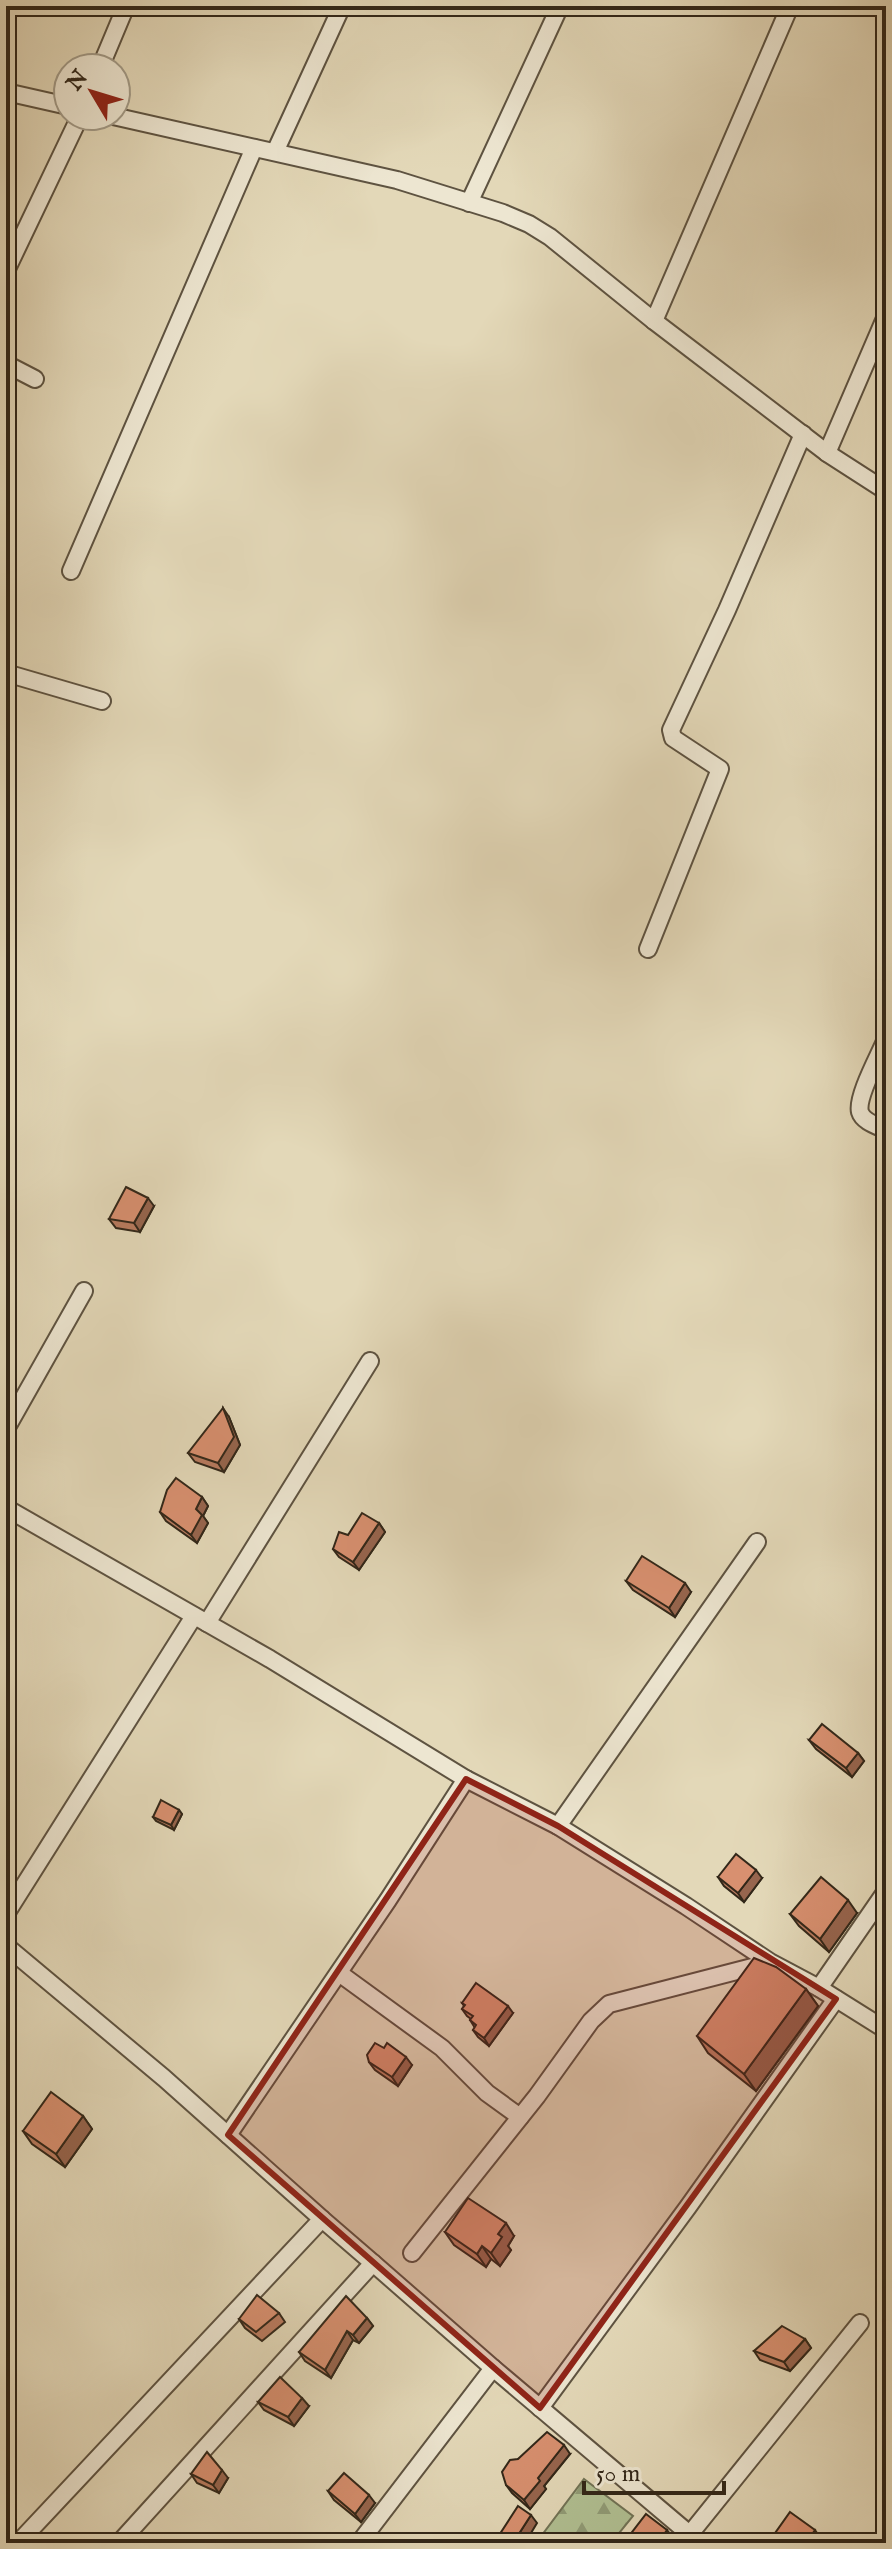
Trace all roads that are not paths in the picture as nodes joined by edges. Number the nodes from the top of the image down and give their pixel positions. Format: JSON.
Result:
{"nodes":[{"id":1,"x":126,"y":6,"type":"edge"},
{"id":2,"x":342,"y":6,"type":"edge"},
{"id":3,"x":560,"y":6,"type":"edge"},
{"id":4,"x":790,"y":6,"type":"edge"},
{"id":5,"x":107,"y":52,"type":"edge"},
{"id":6,"x":6,"y":92,"type":"edge"},
{"id":7,"x":52,"y":102,"type":"edge"},
{"id":8,"x":132,"y":120,"type":"edge"},
{"id":9,"x":72,"y":132,"type":"edge"},
{"id":10,"x":254,"y":148,"type":"junction"},
{"id":11,"x":275,"y":152,"type":"junction"},
{"id":12,"x":469,"y":203,"type":"junction"},
{"id":13,"x":6,"y":271,"type":"edge"},
{"id":14,"x":886,"y":316,"type":"edge"},
{"id":15,"x":654,"y":321,"type":"junction"},
{"id":16,"x":6,"y":364,"type":"edge"},
{"id":17,"x":35,"y":379,"type":"dead end"},
{"id":18,"x":803,"y":434,"type":"junction"},
{"id":19,"x":827,"y":453,"type":"junction"},
{"id":20,"x":886,"y":491,"type":"edge"},
{"id":21,"x":71,"y":571,"type":"dead end"},
{"id":22,"x":6,"y":673,"type":"edge"},
{"id":23,"x":102,"y":701,"type":"dead end"},
{"id":24,"x":648,"y":949,"type":"dead end"},
{"id":25,"x":886,"y":1039,"type":"edge"},
{"id":26,"x":886,"y":1130,"type":"edge"},
{"id":27,"x":84,"y":1291,"type":"dead end"},
{"id":28,"x":370,"y":1361,"type":"dead end"},
{"id":29,"x":6,"y":1429,"type":"edge"},
{"id":30,"x":6,"y":1508,"type":"edge"},
{"id":31,"x":757,"y":1542,"type":"dead end"},
{"id":32,"x":200,"y":1619,"type":"junction"},
{"id":33,"x":466,"y":1779,"type":"junction"},
{"id":34,"x":558,"y":1826,"type":"junction"},
{"id":35,"x":886,"y":1891,"type":"edge"},
{"id":36,"x":6,"y":1914,"type":"edge"},
{"id":37,"x":6,"y":1946,"type":"edge"},
{"id":38,"x":770,"y":1962,"type":"junction"},
{"id":39,"x":339,"y":1973,"type":"junction"},
{"id":40,"x":819,"y":1988,"type":"junction"},
{"id":41,"x":836,"y":1999,"type":"junction"},
{"id":42,"x":886,"y":2030,"type":"edge"},
{"id":43,"x":520,"y":2117,"type":"junction"},
{"id":44,"x":228,"y":2135,"type":"junction"},
{"id":45,"x":322,"y":2219,"type":"junction"},
{"id":46,"x":412,"y":2253,"type":"dead end"},
{"id":47,"x":373,"y":2263,"type":"junction"},
{"id":48,"x":860,"y":2323,"type":"dead end"},
{"id":49,"x":493,"y":2368,"type":"junction"},
{"id":50,"x":540,"y":2408,"type":"junction"},
{"id":51,"x":695,"y":2538,"type":"edge"},
{"id":52,"x":18,"y":2543,"type":"edge"},
{"id":53,"x":119,"y":2543,"type":"edge"},
{"id":54,"x":359,"y":2543,"type":"edge"}],
"edges":[{"from":1,"to":5,"type":"street"},
{"from":2,"to":11,"type":"street"},
{"from":3,"to":12,"type":"street"},
{"from":4,"to":15,"type":"street"},
{"from":6,"to":7,"type":"street"},
{"from":8,"to":10,"type":"street"},
{"from":9,"to":13,"type":"street"},
{"from":10,"to":11,"type":"street"},
{"from":10,"to":21,"type":"street"},
{"from":11,"to":12,"type":"street"},
{"from":12,"to":15,"type":"street"},
{"from":14,"to":19,"type":"street"},
{"from":15,"to":18,"type":"street"},
{"from":16,"to":17,"type":"street"},
{"from":18,"to":19,"type":"street"},
{"from":18,"to":24,"type":"street"},
{"from":19,"to":20,"type":"street"},
{"from":22,"to":23,"type":"street"},
{"from":25,"to":26,"type":"street"},
{"from":27,"to":29,"type":"street"},
{"from":28,"to":32,"type":"street"},
{"from":30,"to":32,"type":"street"},
{"from":31,"to":34,"type":"street"},
{"from":32,"to":33,"type":"street"},
{"from":32,"to":36,"type":"street"},
{"from":33,"to":34,"type":"street"},
{"from":33,"to":39,"type":"street"},
{"from":34,"to":38,"type":"street"},
{"from":35,"to":40,"type":"street"},
{"from":37,"to":44,"type":"street"},
{"from":38,"to":40,"type":"street"},
{"from":38,"to":43,"type":"street"},
{"from":39,"to":43,"type":"street"},
{"from":39,"to":44,"type":"street"},
{"from":40,"to":41,"type":"street"},
{"from":41,"to":42,"type":"street"},
{"from":41,"to":50,"type":"street"},
{"from":43,"to":46,"type":"street"},
{"from":44,"to":45,"type":"street"},
{"from":45,"to":47,"type":"street"},
{"from":45,"to":52,"type":"street"},
{"from":47,"to":49,"type":"street"},
{"from":47,"to":53,"type":"street"},
{"from":48,"to":51,"type":"street"},
{"from":49,"to":50,"type":"street"},
{"from":49,"to":54,"type":"street"},
{"from":50,"to":51,"type":"street"}]}
